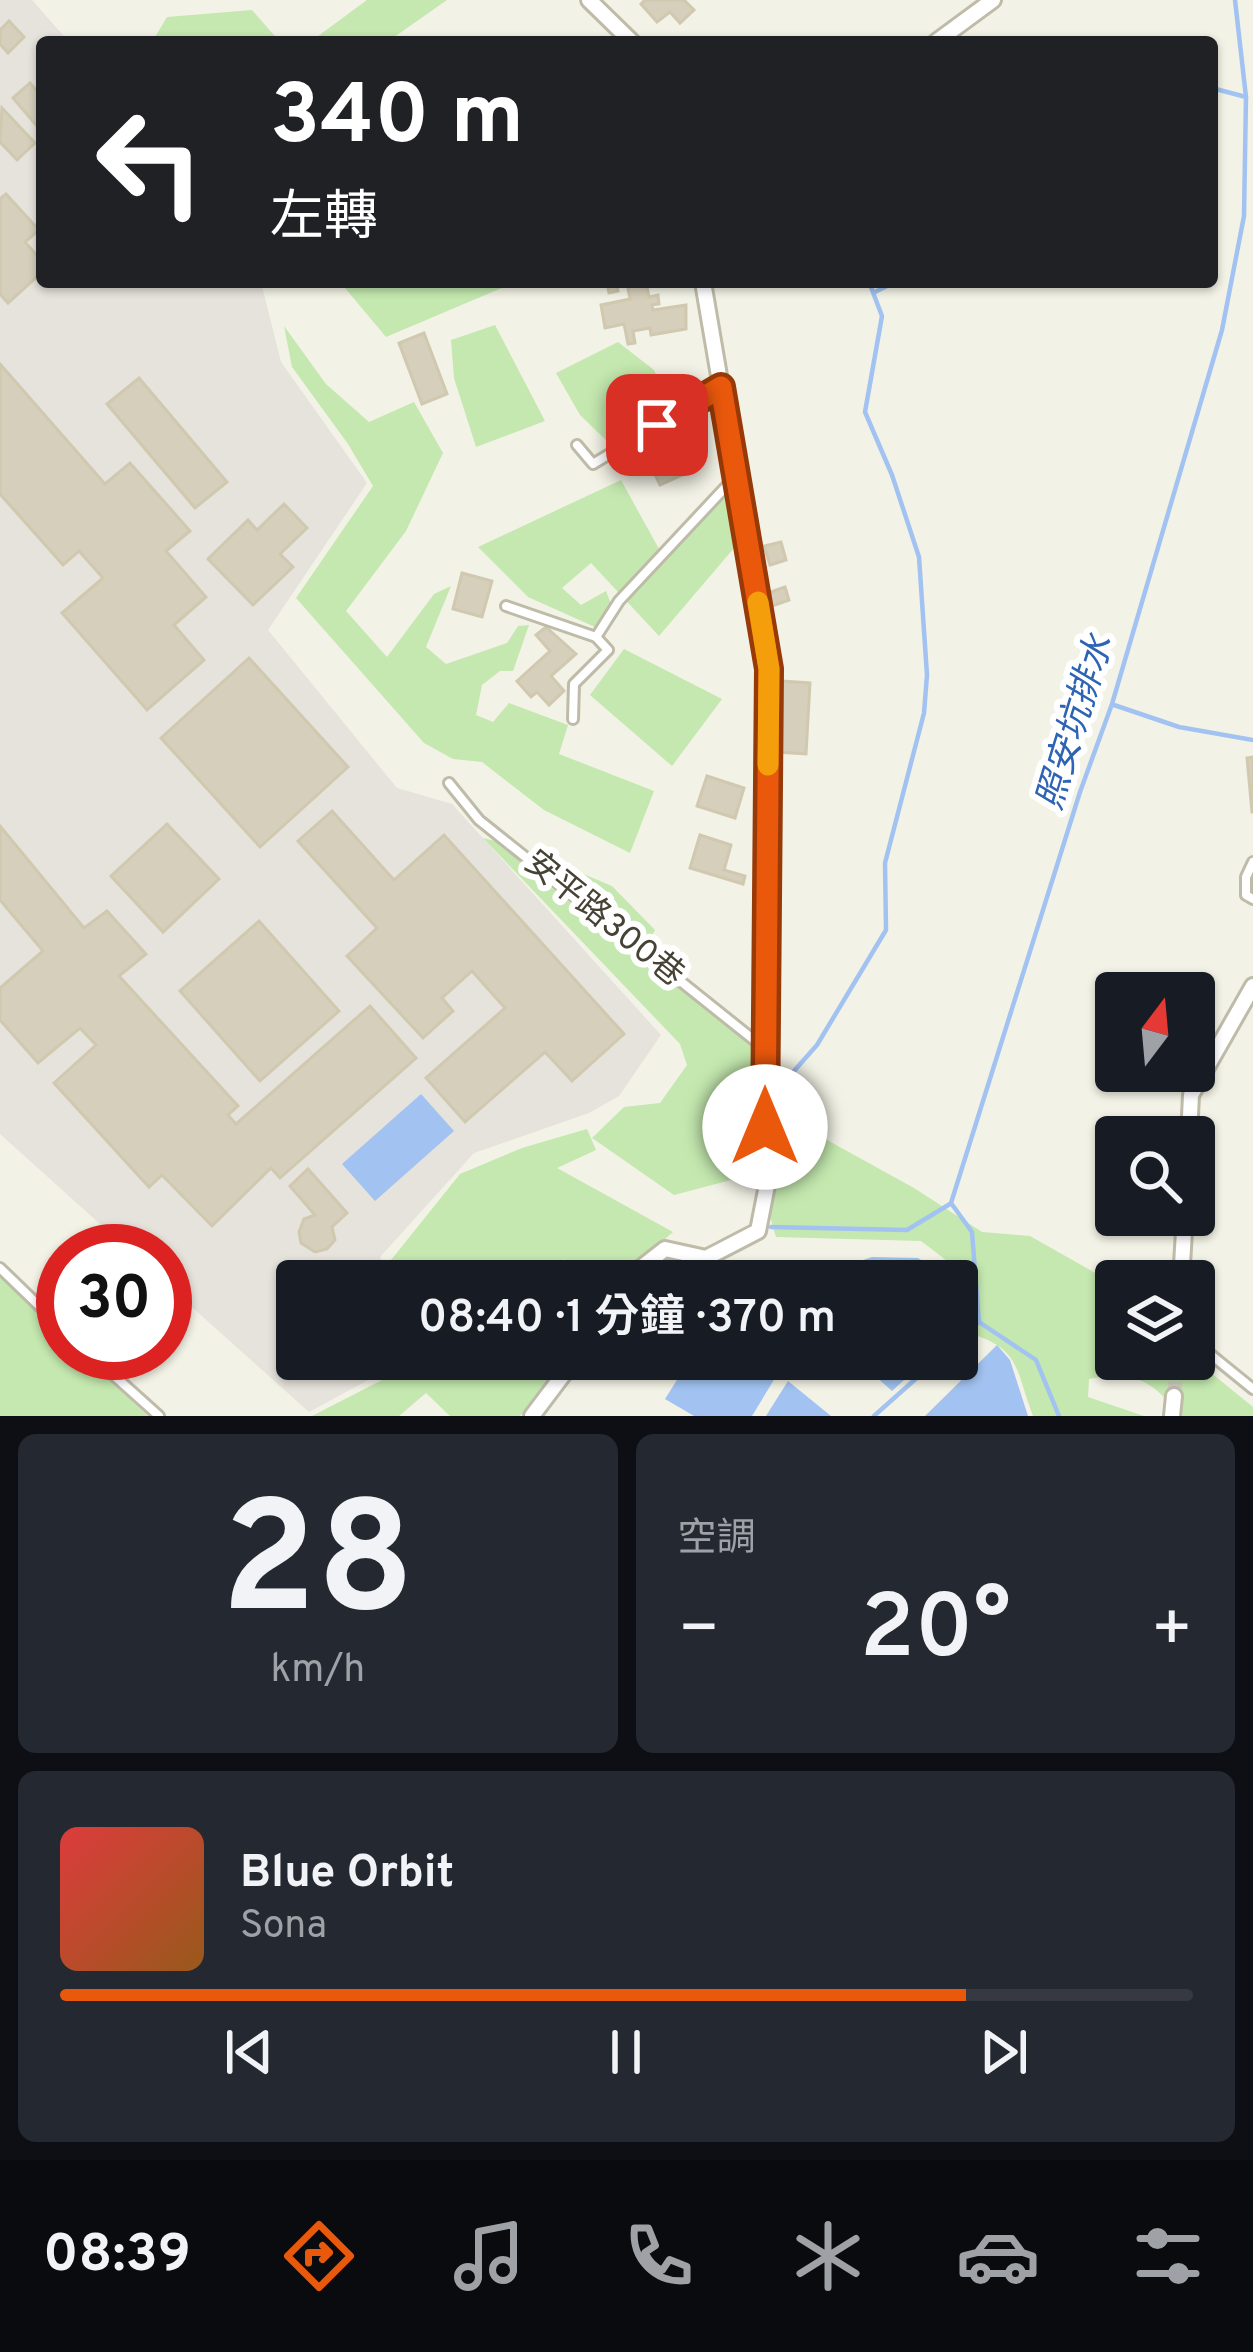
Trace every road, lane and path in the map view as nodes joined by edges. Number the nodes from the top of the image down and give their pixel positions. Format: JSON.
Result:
{"nodes":[{"id":1,"x":589,"y":0,"type":"edge"},
{"id":2,"x":993,"y":0,"type":"edge"},
{"id":3,"x":626,"y":36,"type":"edge"},
{"id":4,"x":944,"y":36,"type":"edge"},
{"id":5,"x":704,"y":288,"type":"edge"},
{"id":6,"x":721,"y":387,"type":"junction"},
{"id":7,"x":577,"y":445,"type":"dead end"},
{"id":8,"x":736,"y":476,"type":"junction"},
{"id":9,"x":506,"y":607,"type":"dead end"},
{"id":10,"x":596,"y":637,"type":"junction"},
{"id":11,"x":573,"y":719,"type":"dead end"},
{"id":12,"x":449,"y":783,"type":"dead end"},
{"id":13,"x":1253,"y":862,"type":"edge"},
{"id":14,"x":1253,"y":899,"type":"edge"},
{"id":15,"x":1253,"y":986,"type":"edge"},
{"id":16,"x":765,"y":1049,"type":"junction"},
{"id":17,"x":1190,"y":1116,"type":"edge"},
{"id":18,"x":765,"y":1127,"type":"tunnel mouth"},
{"id":19,"x":769,"y":1175,"type":"tunnel mouth"},
{"id":20,"x":650,"y":1260,"type":"edge"},
{"id":21,"x":0,"y":1268,"type":"edge"},
{"id":22,"x":36,"y":1303,"type":"edge"},
{"id":23,"x":1215,"y":1358,"type":"edge"},
{"id":24,"x":119,"y":1380,"type":"edge"},
{"id":25,"x":559,"y":1380,"type":"edge"},
{"id":26,"x":1253,"y":1389,"type":"edge"},
{"id":27,"x":1174,"y":1396,"type":"tunnel mouth"},
{"id":28,"x":159,"y":1416,"type":"edge"},
{"id":29,"x":532,"y":1416,"type":"edge"},
{"id":30,"x":1172,"y":1416,"type":"edge"}],
"edges":[{"from":1,"to":3,"type":"street"},
{"from":2,"to":4,"type":"street"},
{"from":5,"to":6,"type":"street"},
{"from":6,"to":7,"type":"lane"},
{"from":6,"to":8,"type":"street"},
{"from":8,"to":10,"type":"lane"},
{"from":8,"to":16,"type":"street"},
{"from":9,"to":10,"type":"lane"},
{"from":10,"to":11,"type":"lane"},
{"from":12,"to":16,"type":"lane","name":"安平路300巷"},
{"from":13,"to":14,"type":"lane"},
{"from":15,"to":17,"type":"street"},
{"from":16,"to":18,"type":"street"},
{"from":19,"to":20,"type":"street"},
{"from":21,"to":22,"type":"lane"},
{"from":23,"to":26,"type":"lane"},
{"from":24,"to":28,"type":"lane"},
{"from":25,"to":29,"type":"street"},
{"from":27,"to":30,"type":"street"}]}
